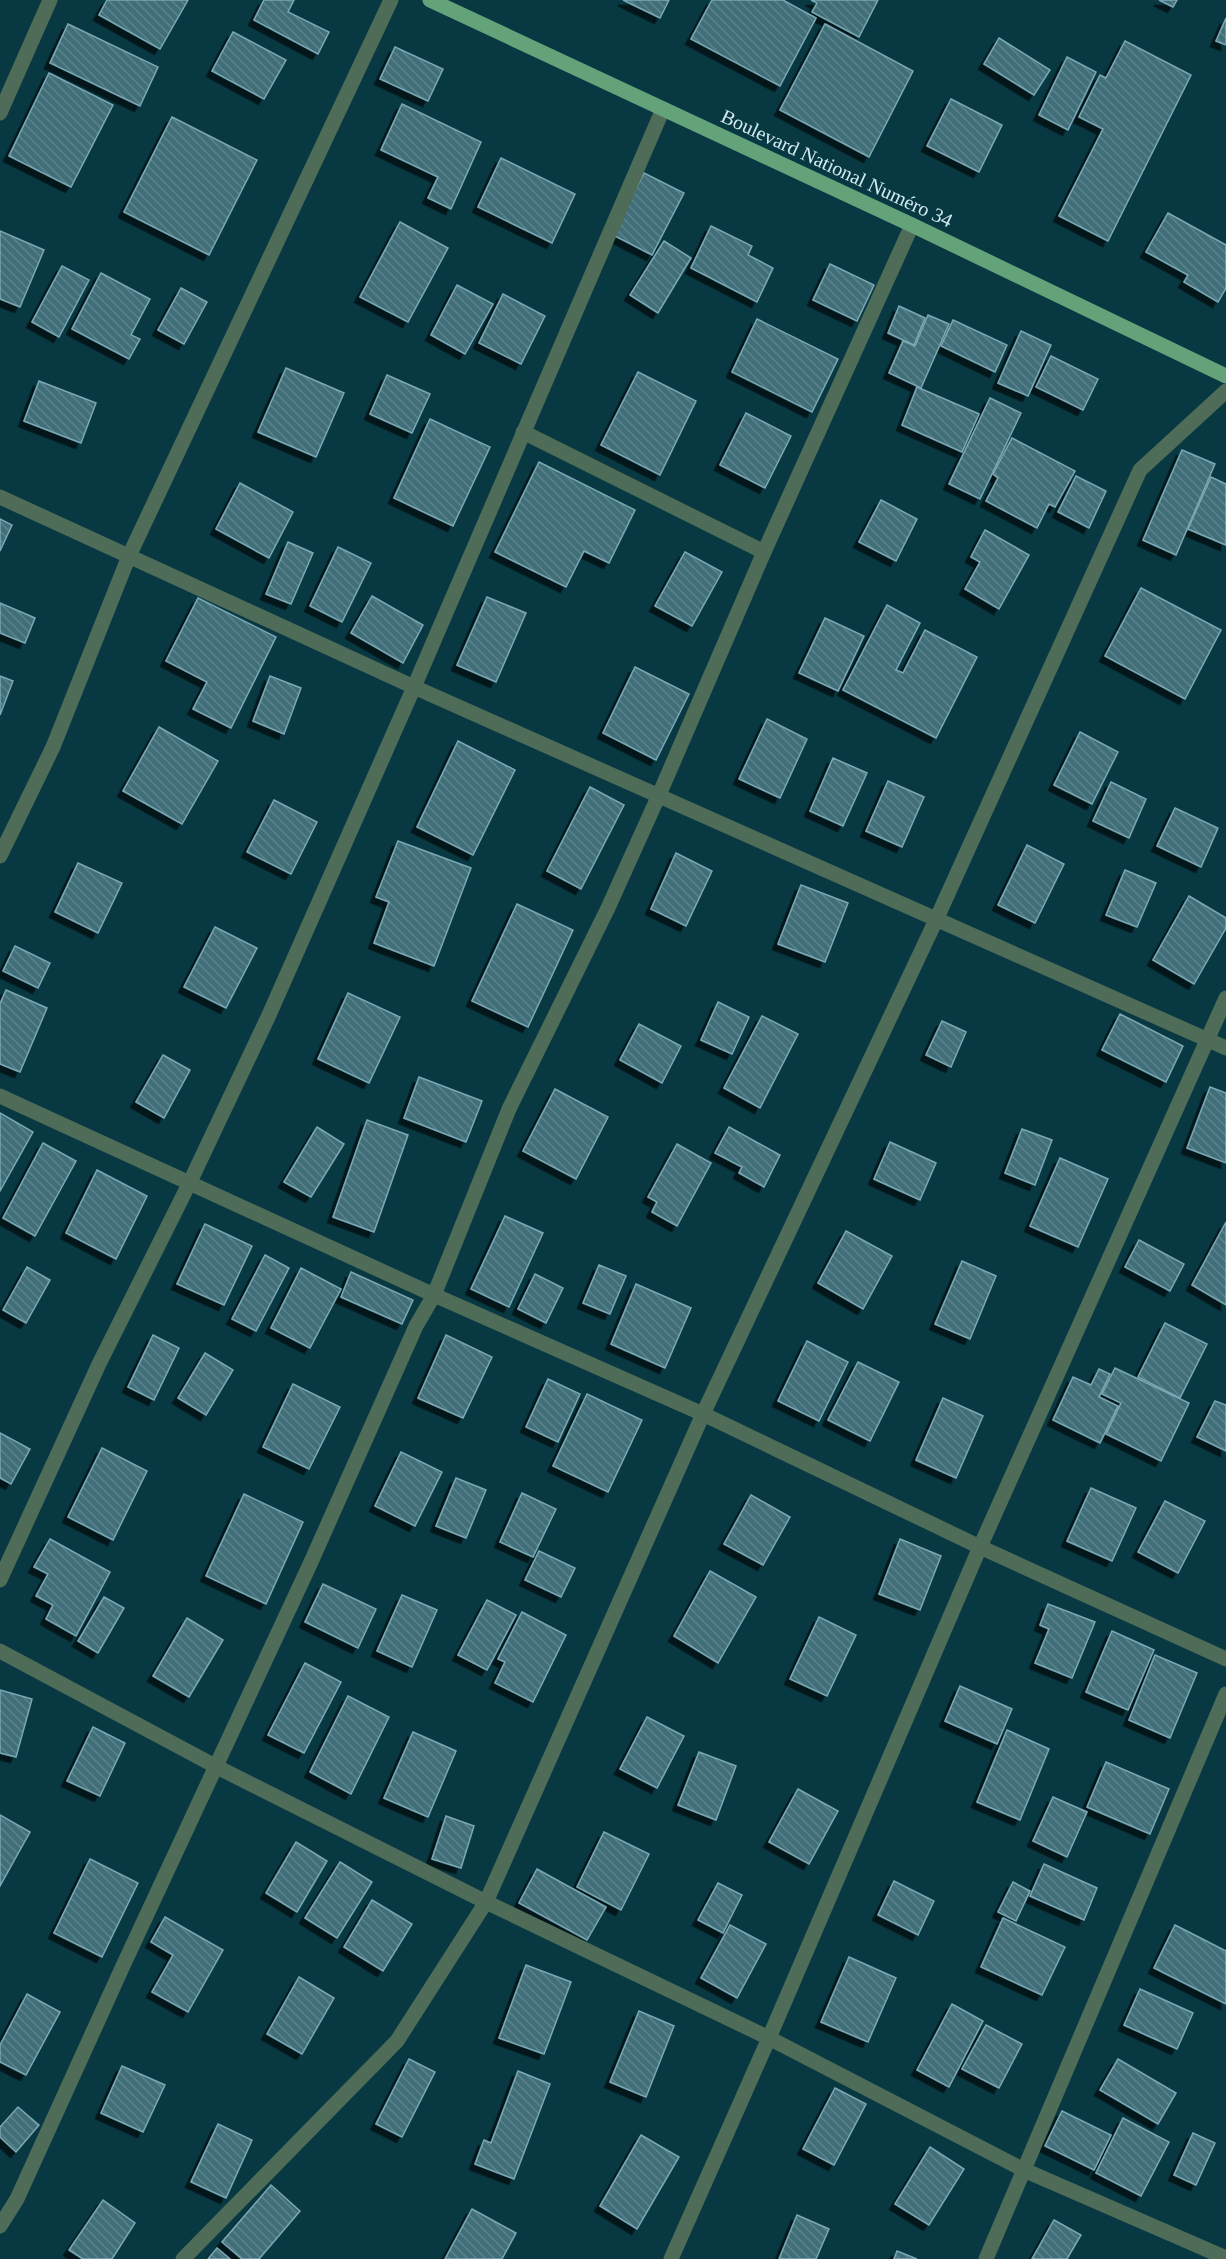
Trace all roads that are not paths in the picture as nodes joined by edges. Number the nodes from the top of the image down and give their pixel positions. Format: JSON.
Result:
{"nodes":[{"id":1,"x":50,"y":0,"type":"edge"},
{"id":2,"x":391,"y":0,"type":"edge"},
{"id":3,"x":430,"y":0,"type":"edge"},
{"id":4,"x":663,"y":109,"type":"junction"},
{"id":5,"x":0,"y":113,"type":"edge"},
{"id":6,"x":912,"y":225,"type":"junction"},
{"id":7,"x":1226,"y":376,"type":"edge"},
{"id":8,"x":1226,"y":391,"type":"edge"},
{"id":9,"x":523,"y":432,"type":"junction"},
{"id":10,"x":0,"y":497,"type":"edge"},
{"id":11,"x":764,"y":552,"type":"junction"},
{"id":12,"x":129,"y":556,"type":"junction"},
{"id":13,"x":414,"y":687,"type":"junction"},
{"id":14,"x":659,"y":795,"type":"junction"},
{"id":15,"x":0,"y":856,"type":"edge"},
{"id":16,"x":936,"y":920,"type":"junction"},
{"id":17,"x":1226,"y":998,"type":"edge"},
{"id":18,"x":1208,"y":1039,"type":"junction"},
{"id":19,"x":1226,"y":1048,"type":"edge"},
{"id":20,"x":0,"y":1096,"type":"edge"},
{"id":21,"x":189,"y":1184,"type":"junction"},
{"id":22,"x":434,"y":1295,"type":"junction"},
{"id":23,"x":703,"y":1414,"type":"junction"},
{"id":24,"x":980,"y":1547,"type":"junction"},
{"id":25,"x":0,"y":1580,"type":"edge"},
{"id":26,"x":0,"y":1651,"type":"edge"},
{"id":27,"x":1226,"y":1659,"type":"edge"},
{"id":28,"x":1226,"y":1694,"type":"edge"},
{"id":29,"x":217,"y":1767,"type":"junction"},
{"id":30,"x":486,"y":1902,"type":"junction"},
{"id":31,"x":769,"y":2038,"type":"junction"},
{"id":32,"x":1024,"y":2170,"type":"junction"},
{"id":33,"x":0,"y":2226,"type":"edge"},
{"id":34,"x":1226,"y":2258,"type":"edge"},
{"id":35,"x":183,"y":2259,"type":"edge"},
{"id":36,"x":671,"y":2259,"type":"edge"},
{"id":37,"x":986,"y":2259,"type":"edge"}],
"edges":[{"from":1,"to":5,"type":"street"},
{"from":2,"to":12,"type":"street"},
{"from":3,"to":4,"type":"main road","name":"Boulevard National Numéro 34"},
{"from":4,"to":6,"type":"main road","name":"Boulevard National Numéro 34"},
{"from":4,"to":9,"type":"street"},
{"from":6,"to":7,"type":"main road","name":"Boulevard National Numéro 34"},
{"from":6,"to":11,"type":"street"},
{"from":8,"to":16,"type":"street"},
{"from":9,"to":11,"type":"street"},
{"from":9,"to":13,"type":"street"},
{"from":10,"to":12,"type":"street"},
{"from":11,"to":14,"type":"street"},
{"from":12,"to":13,"type":"street"},
{"from":12,"to":15,"type":"street"},
{"from":13,"to":14,"type":"street"},
{"from":13,"to":21,"type":"street"},
{"from":14,"to":16,"type":"street"},
{"from":14,"to":22,"type":"street"},
{"from":16,"to":18,"type":"street"},
{"from":16,"to":23,"type":"street"},
{"from":17,"to":18,"type":"street"},
{"from":18,"to":19,"type":"street"},
{"from":18,"to":24,"type":"street"},
{"from":20,"to":21,"type":"street"},
{"from":21,"to":22,"type":"street"},
{"from":21,"to":25,"type":"street"},
{"from":22,"to":23,"type":"street"},
{"from":22,"to":29,"type":"street"},
{"from":23,"to":24,"type":"street"},
{"from":23,"to":30,"type":"street"},
{"from":24,"to":27,"type":"street"},
{"from":24,"to":31,"type":"street"},
{"from":26,"to":29,"type":"street"},
{"from":28,"to":32,"type":"street"},
{"from":29,"to":30,"type":"street"},
{"from":29,"to":33,"type":"street"},
{"from":30,"to":31,"type":"street"},
{"from":30,"to":35,"type":"street"},
{"from":31,"to":32,"type":"street"},
{"from":31,"to":36,"type":"street"},
{"from":32,"to":34,"type":"street"},
{"from":32,"to":37,"type":"street"}]}
